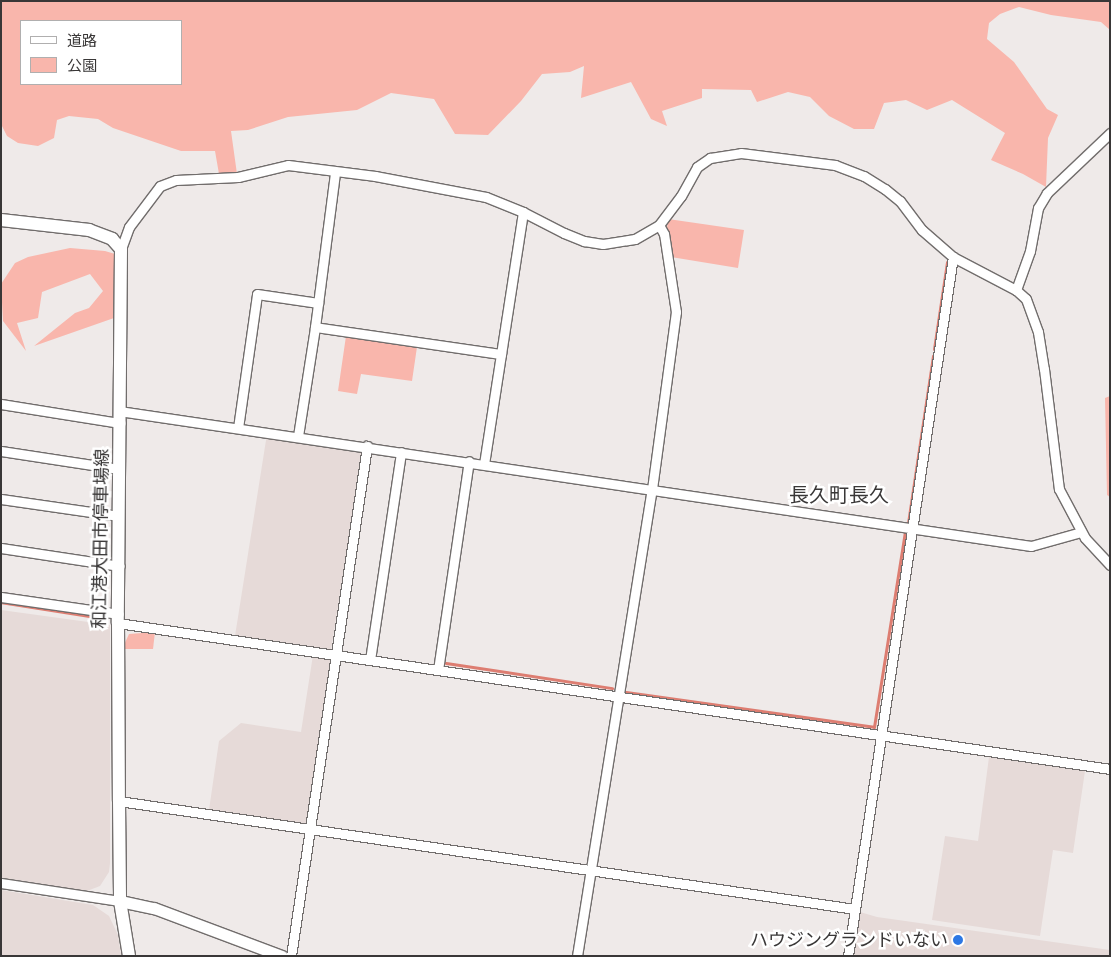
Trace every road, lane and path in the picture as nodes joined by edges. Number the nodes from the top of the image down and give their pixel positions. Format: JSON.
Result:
{"nodes":[{"id":1,"x":1110,"y":133,"type":"edge"},
{"id":2,"x":335,"y":172,"type":"junction"},
{"id":3,"x":523,"y":212,"type":"junction"},
{"id":4,"x":1,"y":220,"type":"edge"},
{"id":5,"x":659,"y":226,"type":"junction"},
{"id":6,"x":121,"y":249,"type":"junction"},
{"id":7,"x":953,"y":258,"type":"junction"},
{"id":8,"x":1016,"y":290,"type":"junction"},
{"id":9,"x":318,"y":302,"type":"junction"},
{"id":10,"x":315,"y":327,"type":"junction"},
{"id":11,"x":500,"y":354,"type":"junction"},
{"id":12,"x":1,"y":404,"type":"edge"},
{"id":13,"x":120,"y":417,"type":"junction"},
{"id":14,"x":238,"y":428,"type":"junction"},
{"id":15,"x":298,"y":436,"type":"junction"},
{"id":16,"x":367,"y":446,"type":"junction"},
{"id":17,"x":1,"y":451,"type":"edge"},
{"id":18,"x":401,"y":452,"type":"junction"},
{"id":19,"x":469,"y":462,"type":"junction"},
{"id":20,"x":484,"y":464,"type":"junction"},
{"id":21,"x":119,"y":469,"type":"junction"},
{"id":22,"x":652,"y":489,"type":"junction"},
{"id":23,"x":1,"y":499,"type":"edge"},
{"id":24,"x":119,"y":516,"type":"junction"},
{"id":25,"x":912,"y":528,"type":"junction"},
{"id":26,"x":1081,"y":532,"type":"junction"},
{"id":27,"x":1,"y":548,"type":"edge"},
{"id":28,"x":1110,"y":565,"type":"edge"},
{"id":29,"x":120,"y":566,"type":"junction"},
{"id":30,"x":1,"y":597,"type":"edge"},
{"id":31,"x":118,"y":618,"type":"junction"},
{"id":32,"x":337,"y":655,"type":"junction"},
{"id":33,"x":370,"y":660,"type":"junction"},
{"id":34,"x":438,"y":670,"type":"junction"},
{"id":35,"x":618,"y":698,"type":"junction"},
{"id":36,"x":880,"y":737,"type":"junction"},
{"id":37,"x":1110,"y":769,"type":"edge"},
{"id":38,"x":119,"y":801,"type":"junction"},
{"id":39,"x":309,"y":829,"type":"junction"},
{"id":40,"x":592,"y":871,"type":"junction"},
{"id":41,"x":1,"y":884,"type":"edge"},
{"id":42,"x":120,"y":901,"type":"junction"},
{"id":43,"x":856,"y":909,"type":"junction"},
{"id":44,"x":129,"y":956,"type":"edge"},
{"id":45,"x":282,"y":956,"type":"edge"},
{"id":46,"x":291,"y":956,"type":"edge"},
{"id":47,"x":578,"y":956,"type":"edge"},
{"id":48,"x":848,"y":956,"type":"edge"}],
"edges":[{"from":1,"to":8,"type":"street"},
{"from":2,"to":3,"type":"street"},
{"from":2,"to":6,"type":"street"},
{"from":2,"to":9,"type":"street"},
{"from":3,"to":5,"type":"street"},
{"from":3,"to":11,"type":"street"},
{"from":4,"to":6,"type":"main road"},
{"from":5,"to":7,"type":"street"},
{"from":5,"to":22,"type":"street"},
{"from":6,"to":13,"type":"main road","name":"和江港大田市停車場線"},
{"from":7,"to":8,"type":"street"},
{"from":7,"to":25,"type":"street"},
{"from":8,"to":26,"type":"street"},
{"from":9,"to":10,"type":"street"},
{"from":9,"to":14,"type":"street"},
{"from":10,"to":11,"type":"street"},
{"from":10,"to":15,"type":"street"},
{"from":11,"to":20,"type":"street"},
{"from":12,"to":13,"type":"street"},
{"from":13,"to":14,"type":"street"},
{"from":13,"to":21,"type":"main road","name":"和江港大田市停車場線"},
{"from":14,"to":15,"type":"street"},
{"from":15,"to":16,"type":"street"},
{"from":16,"to":18,"type":"street"},
{"from":16,"to":32,"type":"street"},
{"from":17,"to":21,"type":"street"},
{"from":18,"to":19,"type":"street"},
{"from":18,"to":33,"type":"street"},
{"from":19,"to":20,"type":"street"},
{"from":19,"to":34,"type":"street"},
{"from":20,"to":22,"type":"street"},
{"from":21,"to":24,"type":"main road","name":"和江港大田市停車場線"},
{"from":22,"to":25,"type":"street"},
{"from":22,"to":35,"type":"street"},
{"from":23,"to":24,"type":"street"},
{"from":24,"to":29,"type":"main road","name":"和江港大田市停車場線"},
{"from":25,"to":26,"type":"street"},
{"from":25,"to":36,"type":"street"},
{"from":26,"to":28,"type":"street"},
{"from":27,"to":29,"type":"street"},
{"from":29,"to":31,"type":"main road","name":"和江港大田市停車場線"},
{"from":30,"to":31,"type":"street"},
{"from":31,"to":32,"type":"street"},
{"from":31,"to":38,"type":"main road","name":"和江港大田市停車場線"},
{"from":32,"to":33,"type":"street"},
{"from":32,"to":39,"type":"street"},
{"from":33,"to":34,"type":"street"},
{"from":34,"to":35,"type":"street"},
{"from":35,"to":36,"type":"street"},
{"from":35,"to":40,"type":"street"},
{"from":36,"to":37,"type":"street"},
{"from":36,"to":43,"type":"street"},
{"from":38,"to":39,"type":"street"},
{"from":38,"to":42,"type":"main road","name":"和江港大田市停車場線"},
{"from":39,"to":40,"type":"street"},
{"from":39,"to":46,"type":"street"},
{"from":40,"to":43,"type":"street"},
{"from":40,"to":47,"type":"street"},
{"from":41,"to":42,"type":"street"},
{"from":42,"to":44,"type":"main road","name":"和江港大田市停車場線"},
{"from":42,"to":45,"type":"street"},
{"from":43,"to":48,"type":"street"}]}
